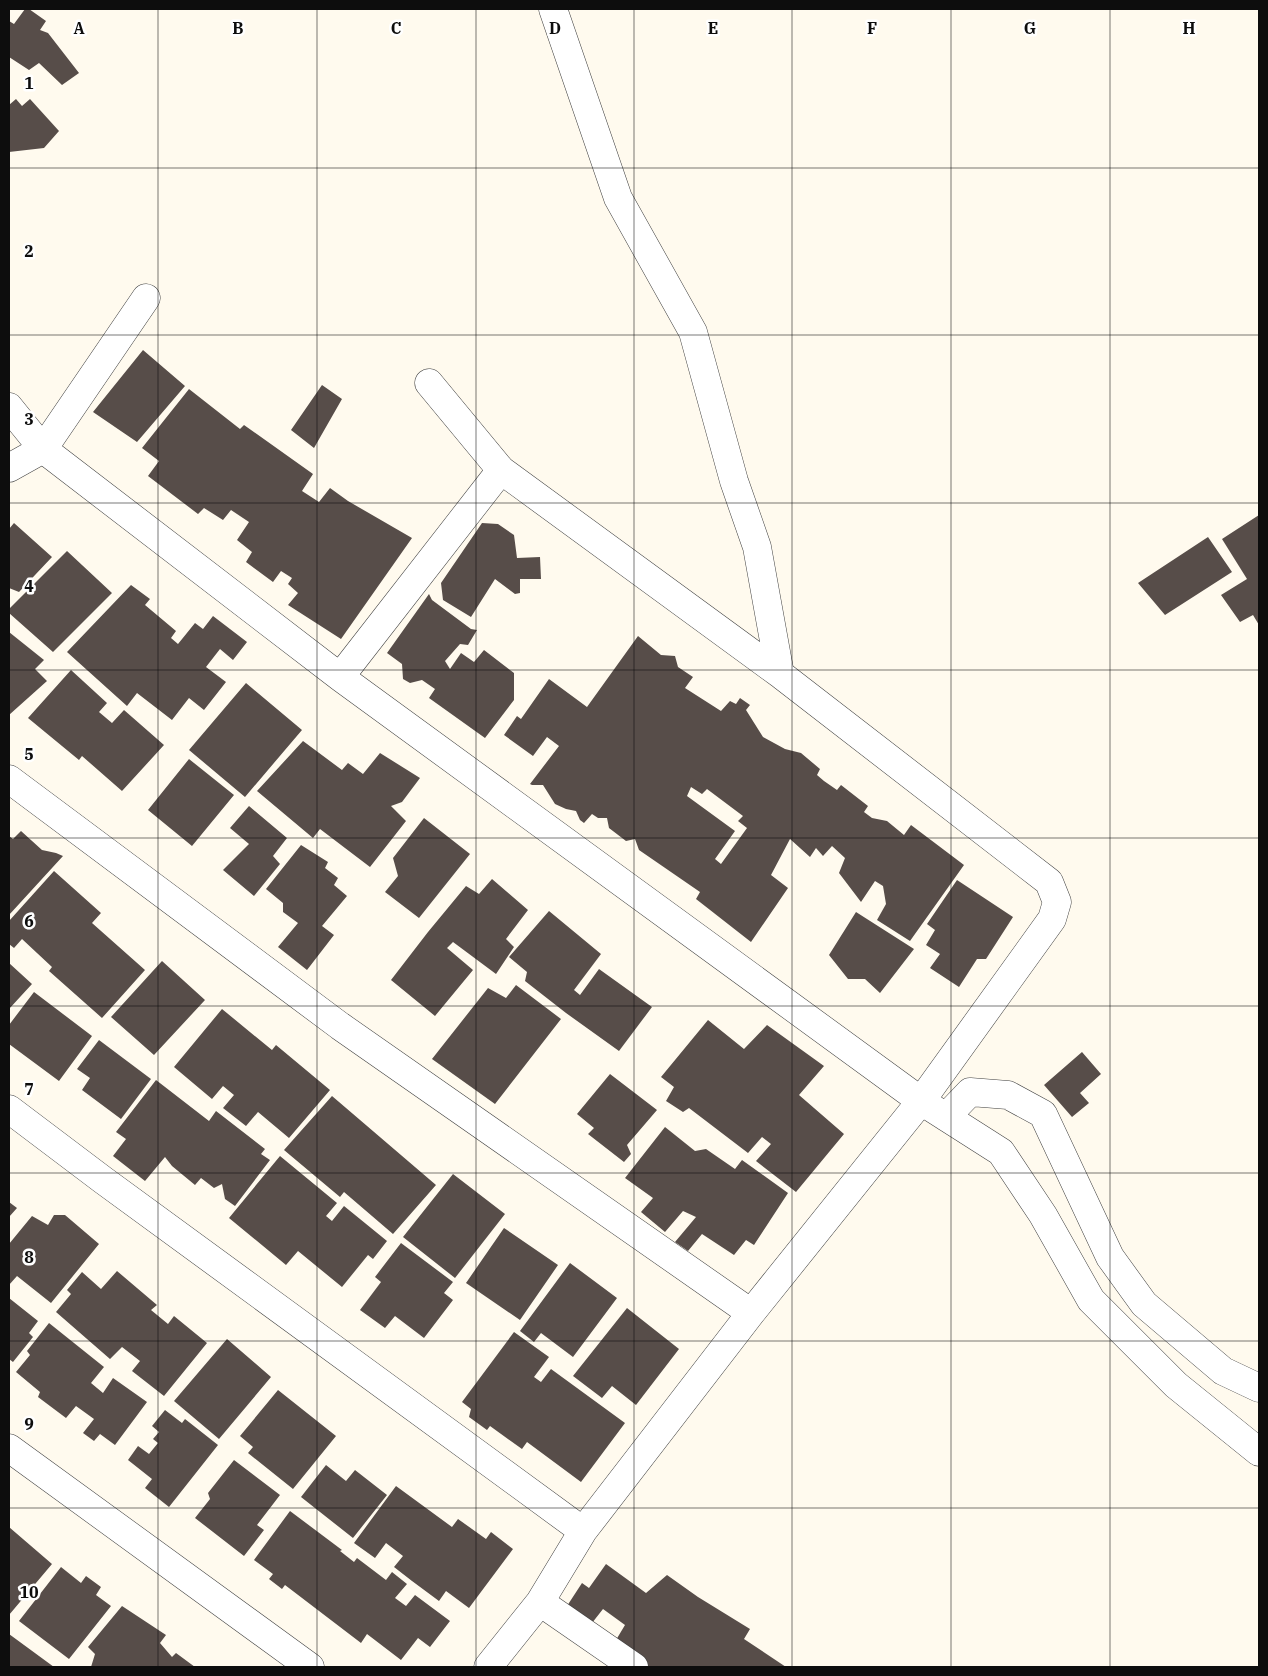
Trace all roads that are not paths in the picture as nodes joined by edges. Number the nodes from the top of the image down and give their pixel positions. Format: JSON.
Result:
{"nodes":[{"id":1,"x":553,"y":9,"type":"edge"},
{"id":2,"x":146,"y":298,"type":"dead end"},
{"id":3,"x":428,"y":383,"type":"dead end"},
{"id":4,"x":9,"y":407,"type":"edge"},
{"id":5,"x":43,"y":449,"type":"junction"},
{"id":6,"x":9,"y":468,"type":"edge"},
{"id":7,"x":501,"y":470,"type":"junction"},
{"id":8,"x":780,"y":674,"type":"junction"},
{"id":9,"x":340,"y":677,"type":"junction"},
{"id":10,"x":9,"y":779,"type":"edge"},
{"id":11,"x":920,"y":1101,"type":"junction"},
{"id":12,"x":9,"y":1109,"type":"edge"},
{"id":13,"x":946,"y":1117,"type":"junction"},
{"id":14,"x":751,"y":1313,"type":"junction"},
{"id":15,"x":1259,"y":1388,"type":"edge"},
{"id":16,"x":9,"y":1448,"type":"edge"},
{"id":17,"x":1259,"y":1452,"type":"edge"},
{"id":18,"x":583,"y":1531,"type":"junction"},
{"id":19,"x":540,"y":1602,"type":"junction"},
{"id":20,"x":310,"y":1667,"type":"edge"},
{"id":21,"x":488,"y":1667,"type":"edge"},
{"id":22,"x":634,"y":1667,"type":"edge"}],
"edges":[{"from":1,"to":8,"type":"street"},
{"from":2,"to":5,"type":"street"},
{"from":3,"to":7,"type":"street"},
{"from":4,"to":5,"type":"street"},
{"from":5,"to":6,"type":"street"},
{"from":5,"to":9,"type":"street"},
{"from":7,"to":8,"type":"street"},
{"from":7,"to":9,"type":"street"},
{"from":8,"to":11,"type":"street"},
{"from":9,"to":11,"type":"street"},
{"from":10,"to":14,"type":"street"},
{"from":11,"to":13,"type":"street"},
{"from":11,"to":14,"type":"street"},
{"from":12,"to":18,"type":"street"},
{"from":13,"to":15,"type":"street"},
{"from":13,"to":17,"type":"street"},
{"from":14,"to":18,"type":"street"},
{"from":16,"to":20,"type":"street"},
{"from":18,"to":19,"type":"street"},
{"from":19,"to":21,"type":"street"},
{"from":19,"to":22,"type":"street"}]}
